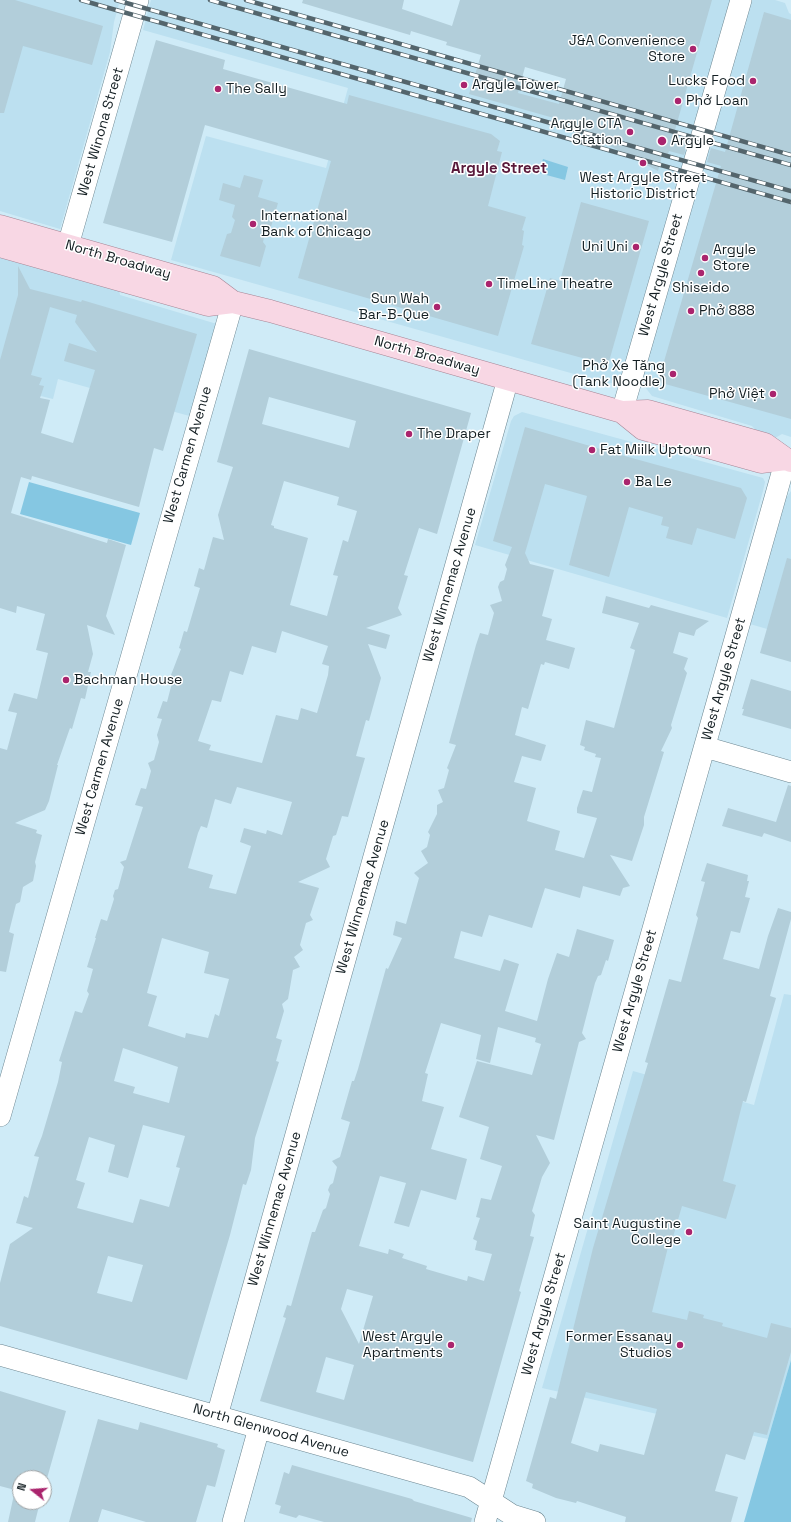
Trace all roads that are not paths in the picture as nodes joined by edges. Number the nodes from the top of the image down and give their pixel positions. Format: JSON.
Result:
{"nodes":[{"id":1,"x":138,"y":0,"type":"edge"},
{"id":2,"x":741,"y":0,"type":"edge"},
{"id":3,"x":0,"y":226,"type":"edge"},
{"id":4,"x":0,"y":247,"type":"edge"},
{"id":5,"x":65,"y":255,"type":"junction"},
{"id":6,"x":233,"y":302,"type":"junction"},
{"id":7,"x":508,"y":379,"type":"junction"},
{"id":8,"x":622,"y":412,"type":"junction"},
{"id":9,"x":788,"y":460,"type":"edge"},
{"id":10,"x":704,"y":747,"type":"junction"},
{"id":11,"x":791,"y":772,"type":"edge"},
{"id":12,"x":0,"y":1116,"type":"edge"},
{"id":13,"x":0,"y":1355,"type":"edge"},
{"id":14,"x":217,"y":1416,"type":"junction"},
{"id":15,"x":259,"y":1428,"type":"junction"},
{"id":16,"x":491,"y":1501,"type":"junction"},
{"id":17,"x":232,"y":1522,"type":"edge"},
{"id":18,"x":485,"y":1522,"type":"edge"},
{"id":19,"x":534,"y":1522,"type":"edge"}],
"edges":[{"from":1,"to":5,"type":"street","name":"West Winona Street"},
{"from":2,"to":8,"type":"street","name":"West Argyle Street"},
{"from":3,"to":5,"type":"main road","name":"North Broadway"},
{"from":4,"to":5,"type":"main road","name":"North Broadway"},
{"from":5,"to":6,"type":"main road","name":"North Broadway"},
{"from":6,"to":7,"type":"main road","name":"North Broadway"},
{"from":6,"to":12,"type":"street","name":"West Carmen Avenue"},
{"from":7,"to":8,"type":"main road","name":"North Broadway"},
{"from":7,"to":14,"type":"street","name":"West Winnemac Avenue"},
{"from":8,"to":9,"type":"main road","name":"North Broadway"},
{"from":9,"to":10,"type":"street","name":"West Argyle Street"},
{"from":10,"to":11,"type":"street"},
{"from":10,"to":16,"type":"street","name":"West Argyle Street"},
{"from":13,"to":14,"type":"street","name":"North Glenwood Avenue"},
{"from":14,"to":15,"type":"street","name":"North Glenwood Avenue"},
{"from":15,"to":16,"type":"street","name":"North Glenwood Avenue"},
{"from":15,"to":17,"type":"street"},
{"from":16,"to":18,"type":"street","name":"West Argyle Street"},
{"from":16,"to":19,"type":"street","name":"North Glenwood Avenue"}]}
